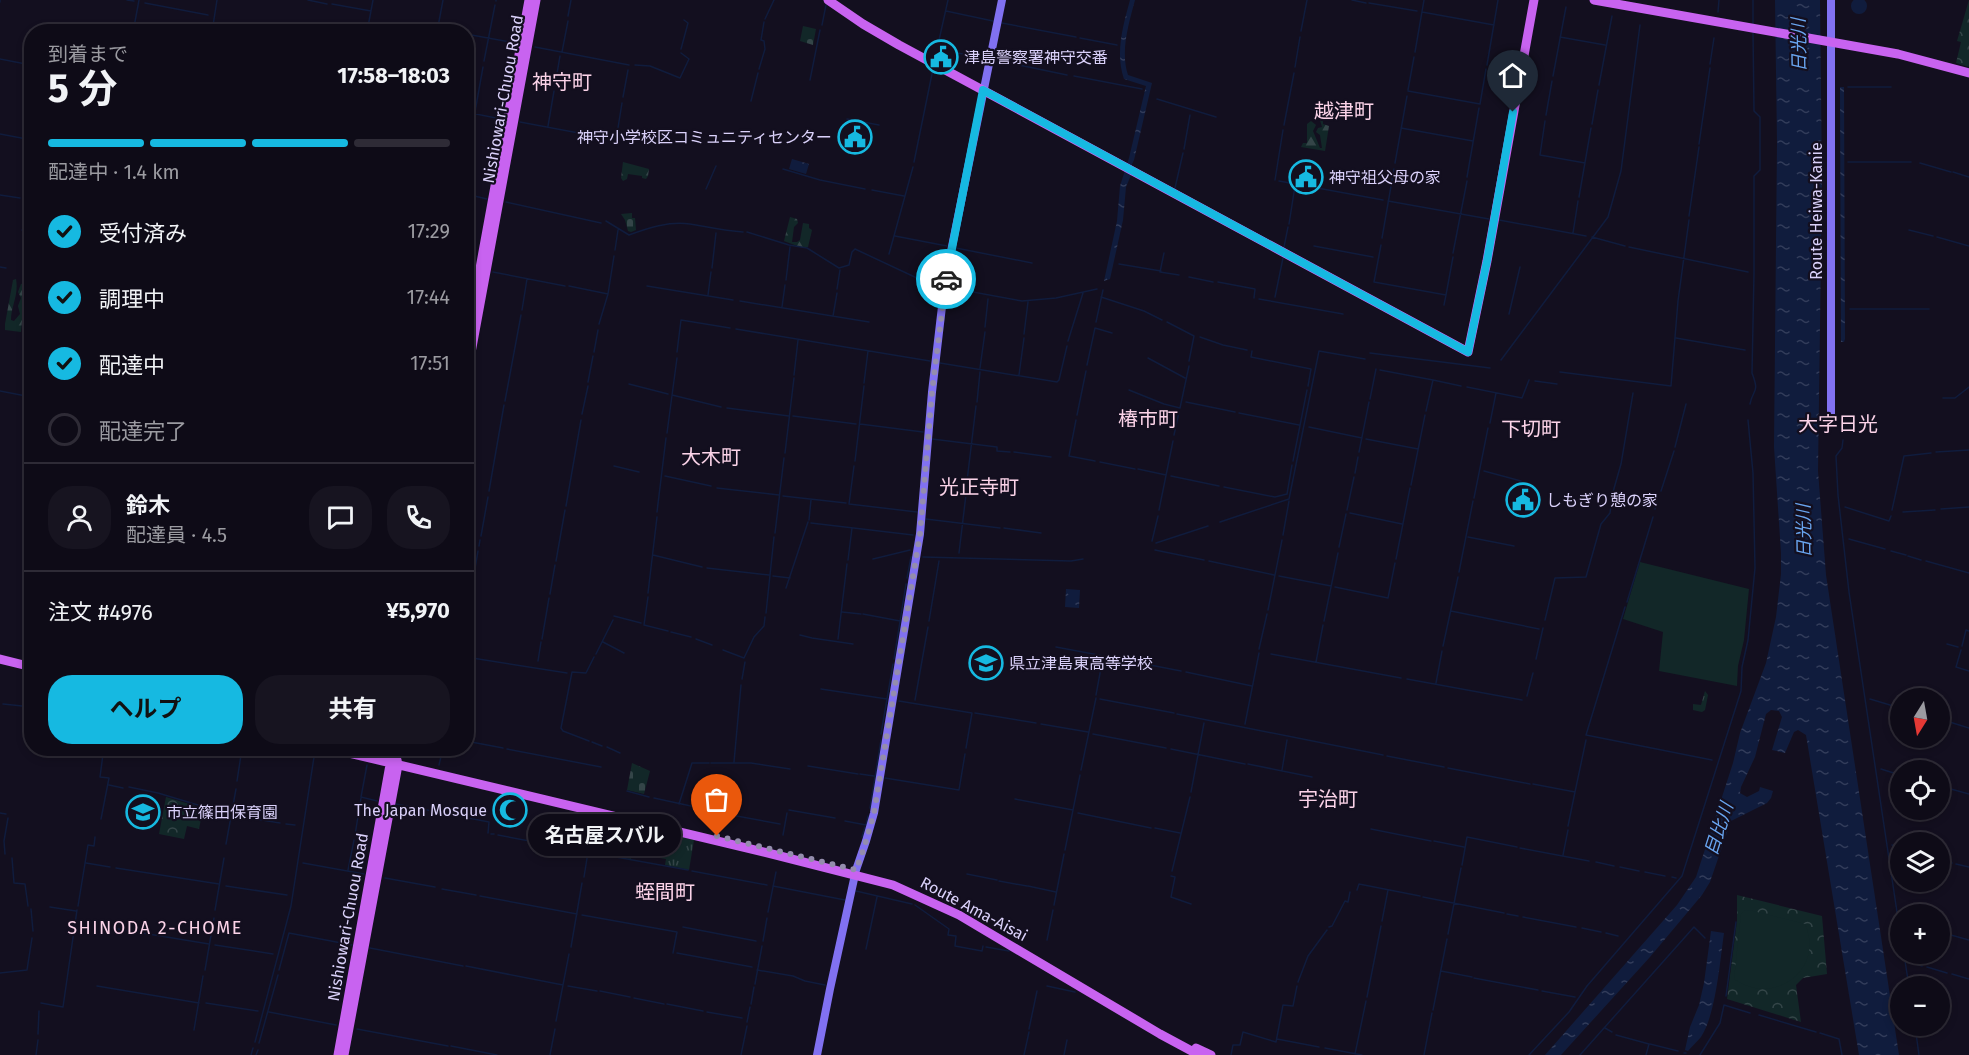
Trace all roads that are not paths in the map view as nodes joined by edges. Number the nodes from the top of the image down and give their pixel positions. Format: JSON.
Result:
{"nodes":[{"id":1,"x":529,"y":0,"type":"edge"},
{"id":2,"x":536,"y":0,"type":"edge"},
{"id":3,"x":828,"y":0,"type":"edge"},
{"id":4,"x":1002,"y":0,"type":"edge"},
{"id":5,"x":1534,"y":0,"type":"edge"},
{"id":6,"x":1594,"y":0,"type":"edge"},
{"id":7,"x":1831,"y":0,"type":"edge"},
{"id":8,"x":1831,"y":42,"type":"junction"},
{"id":9,"x":1969,"y":73,"type":"edge"},
{"id":10,"x":983,"y":90,"type":"junction"},
{"id":11,"x":474,"y":301,"type":"edge"},
{"id":12,"x":474,"y":337,"type":"edge"},
{"id":13,"x":1831,"y":422,"type":"dead end"},
{"id":14,"x":0,"y":654,"type":"edge"},
{"id":15,"x":0,"y":659,"type":"edge"},
{"id":16,"x":24,"y":659,"type":"edge"},
{"id":17,"x":24,"y":665,"type":"edge"},
{"id":18,"x":376,"y":756,"type":"edge"},
{"id":19,"x":394,"y":759,"type":"edge"},
{"id":20,"x":855,"y":872,"type":"junction"},
{"id":21,"x":338,"y":1055,"type":"edge"},
{"id":22,"x":344,"y":1055,"type":"edge"},
{"id":23,"x":817,"y":1055,"type":"edge"},
{"id":24,"x":1199,"y":1055,"type":"edge"},
{"id":25,"x":1211,"y":1055,"type":"edge"}],
"edges":[{"from":1,"to":11,"type":"main road","name":"Nishiowari-Chuou Road"},
{"from":2,"to":12,"type":"main road","name":"Nishiowari-Chuou Road"},
{"from":3,"to":10,"type":"main road"},
{"from":4,"to":10,"type":"main road"},
{"from":5,"to":10,"type":"main road"},
{"from":6,"to":8,"type":"main road"},
{"from":7,"to":8,"type":"main road","name":"Route Heiwa-Kanie"},
{"from":8,"to":9,"type":"main road"},
{"from":8,"to":13,"type":"main road","name":"Route Heiwa-Kanie"},
{"from":10,"to":20,"type":"main road"},
{"from":14,"to":16,"type":"main road"},
{"from":15,"to":17,"type":"main road"},
{"from":18,"to":19,"type":"main road","name":"Route Ama-Aisai"},
{"from":19,"to":20,"type":"main road","name":"Route Ama-Aisai"},
{"from":19,"to":21,"type":"main road","name":"Nishiowari-Chuou Road"},
{"from":19,"to":22,"type":"main road","name":"Nishiowari-Chuou Road"},
{"from":20,"to":23,"type":"main road"},
{"from":20,"to":24,"type":"main road","name":"Route Ama-Aisai"},
{"from":20,"to":25,"type":"main road","name":"Route Ama-Aisai"}]}
